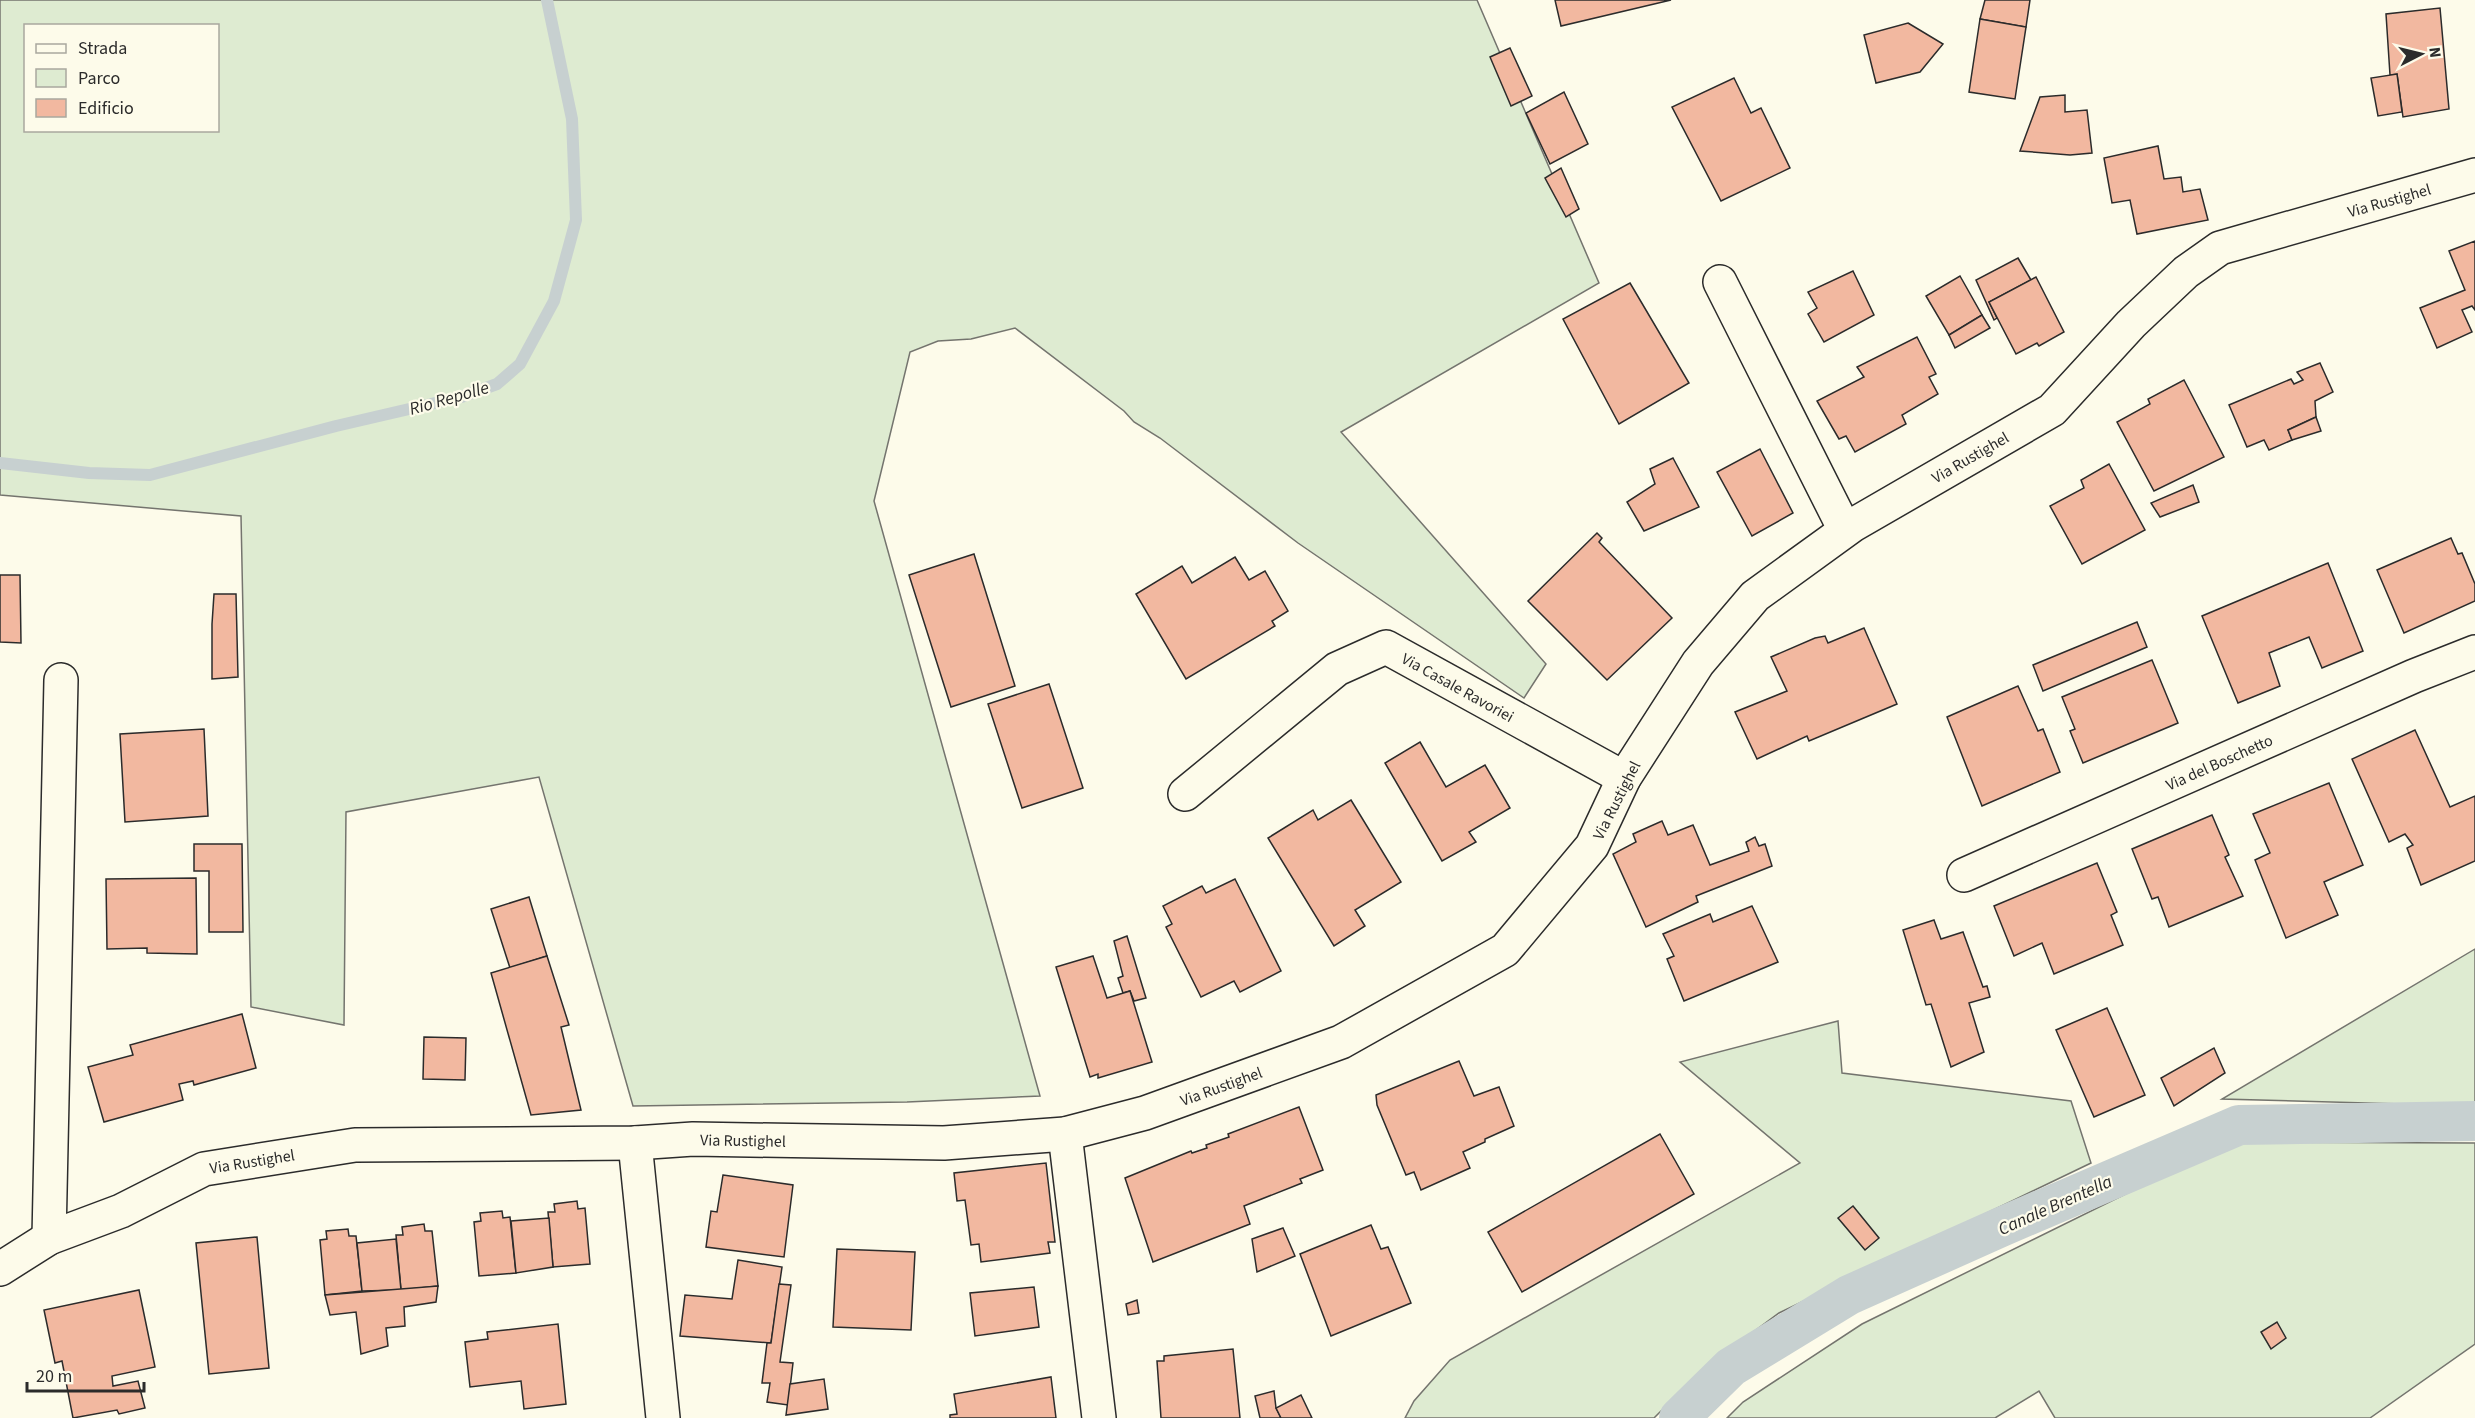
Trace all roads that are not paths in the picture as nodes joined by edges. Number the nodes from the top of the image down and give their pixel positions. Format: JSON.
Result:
{"nodes":[{"id":1,"x":2475,"y":175,"type":"edge"},
{"id":2,"x":1720,"y":282,"type":"dead end"},
{"id":3,"x":1845,"y":530,"type":"junction"},
{"id":4,"x":2475,"y":652,"type":"edge"},
{"id":5,"x":61,"y":680,"type":"dead end"},
{"id":6,"x":1624,"y":777,"type":"junction"},
{"id":7,"x":1185,"y":794,"type":"dead end"},
{"id":8,"x":1964,"y":875,"type":"dead end"},
{"id":9,"x":1065,"y":1134,"type":"junction"},
{"id":10,"x":635,"y":1143,"type":"junction"},
{"id":11,"x":49,"y":1238,"type":"junction"},
{"id":12,"x":0,"y":1269,"type":"edge"},
{"id":13,"x":663,"y":1418,"type":"edge"},
{"id":14,"x":1099,"y":1418,"type":"edge"}],
"edges":[{"from":1,"to":3,"type":"street","name":"Via Rustighel"},
{"from":2,"to":3,"type":"street"},
{"from":3,"to":6,"type":"street","name":"Via Rustighel"},
{"from":4,"to":8,"type":"street","name":"Via del Boschetto"},
{"from":5,"to":11,"type":"street"},
{"from":6,"to":7,"type":"street","name":"Via Casale Ravoriei"},
{"from":6,"to":9,"type":"street","name":"Via Rustighel"},
{"from":9,"to":10,"type":"street","name":"Via Rustighel"},
{"from":9,"to":14,"type":"street"},
{"from":10,"to":11,"type":"street","name":"Via Rustighel"},
{"from":10,"to":13,"type":"street"},
{"from":11,"to":12,"type":"street","name":"Via Rustighel"}]}
